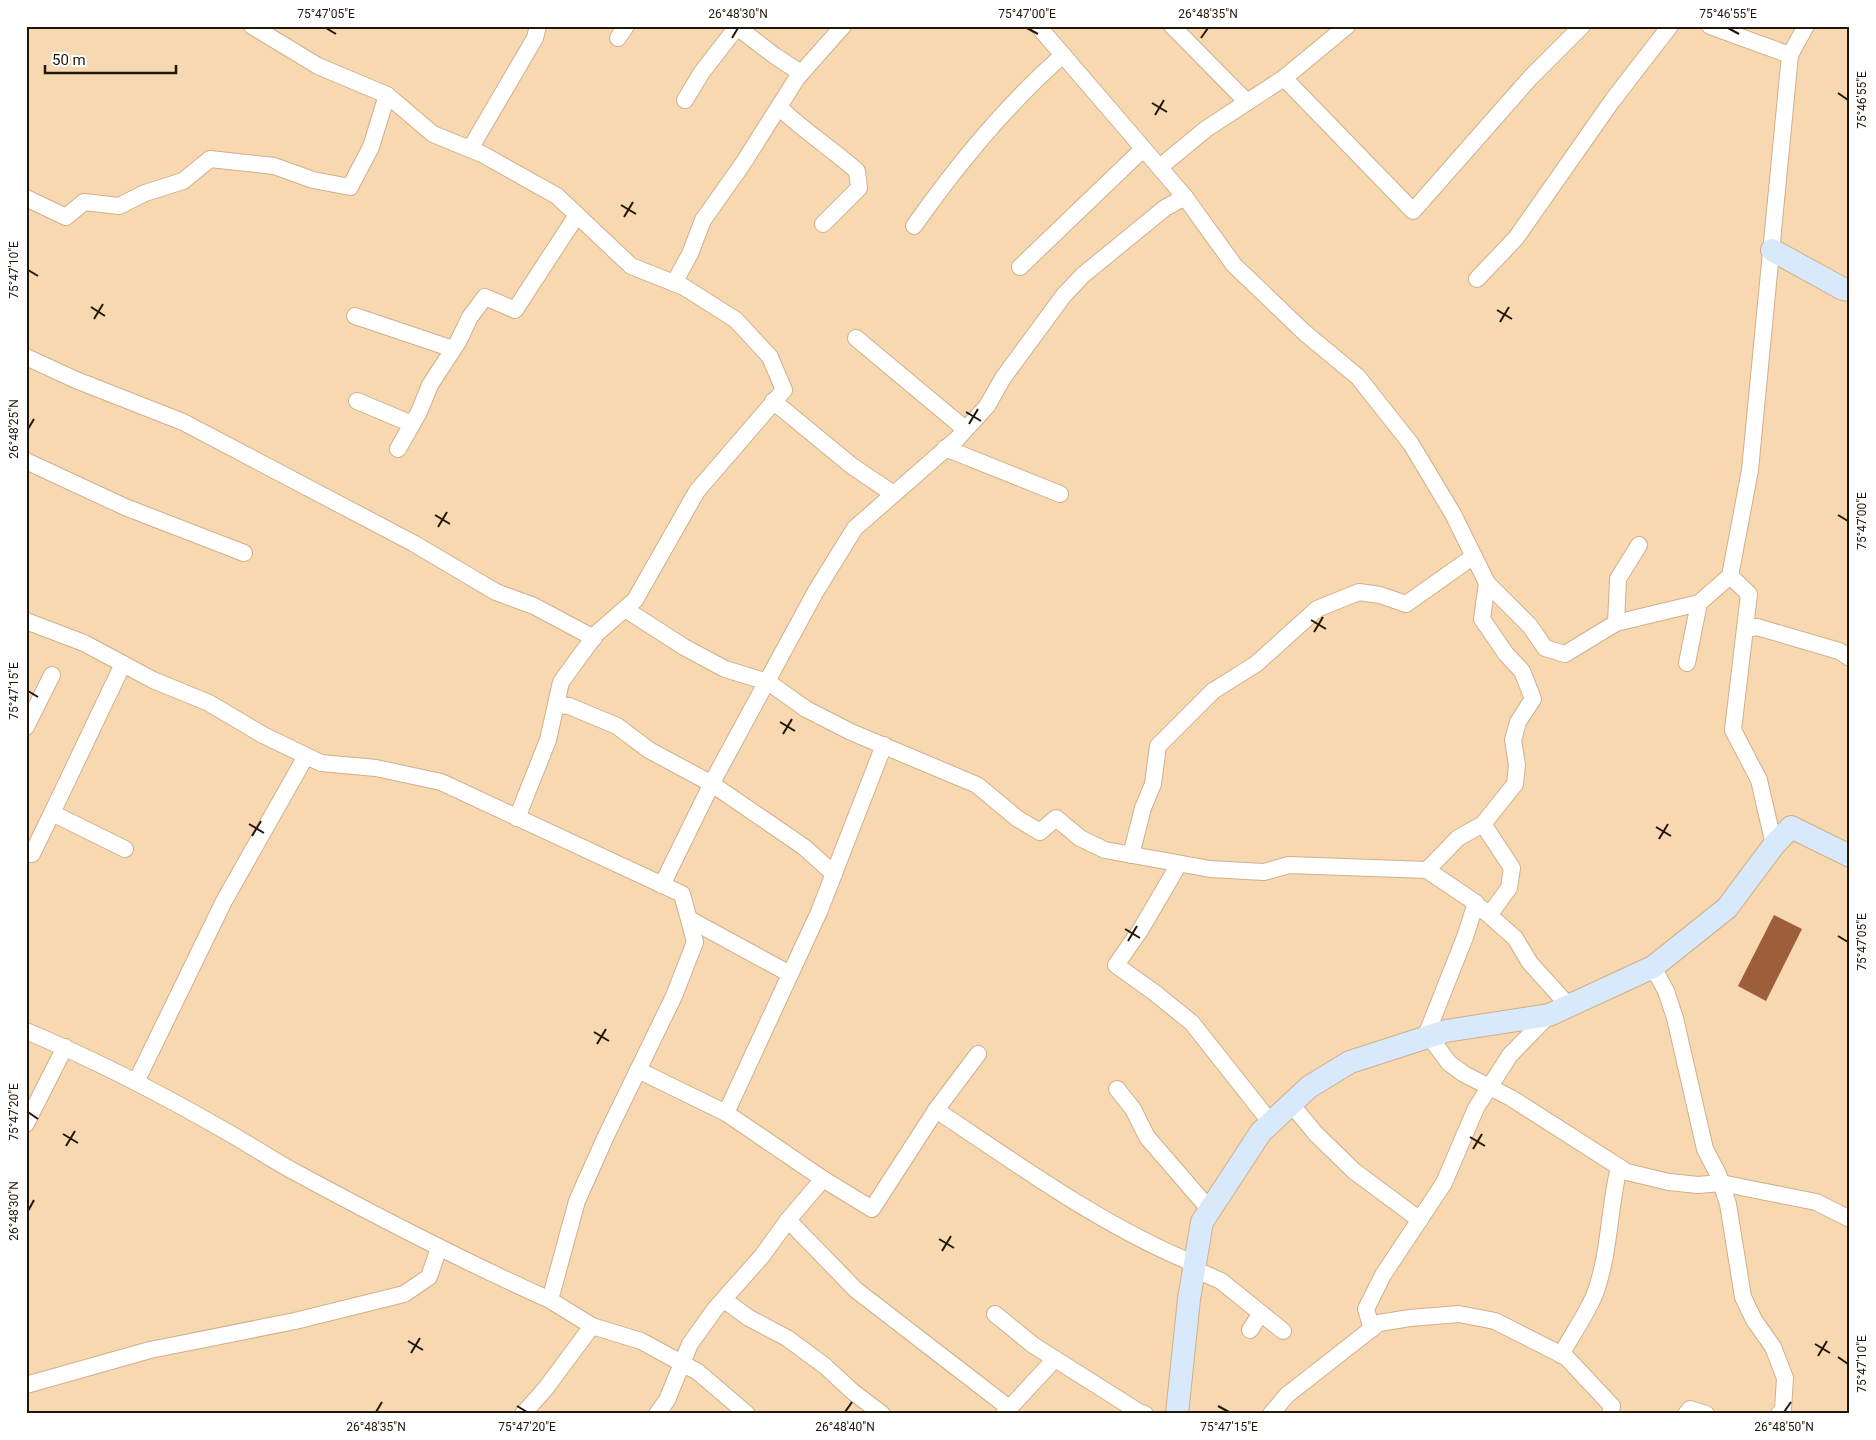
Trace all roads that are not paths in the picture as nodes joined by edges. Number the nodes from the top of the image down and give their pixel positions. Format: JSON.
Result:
{"nodes":[{"id":1,"x":252,"y":26,"type":"edge"},
{"id":2,"x":538,"y":26,"type":"edge"},
{"id":3,"x":843,"y":26,"type":"edge"},
{"id":4,"x":1038,"y":26,"type":"edge"},
{"id":5,"x":1172,"y":26,"type":"edge"},
{"id":6,"x":1582,"y":26,"type":"edge"},
{"id":7,"x":1710,"y":26,"type":"edge"},
{"id":8,"x":1806,"y":26,"type":"edge"},
{"id":9,"x":1665,"y":28,"type":"edge"},
{"id":10,"x":1336,"y":29,"type":"edge"},
{"id":11,"x":1063,"y":55,"type":"junction"},
{"id":12,"x":1790,"y":55,"type":"junction"},
{"id":13,"x":801,"y":73,"type":"junction"},
{"id":14,"x":1284,"y":78,"type":"junction"},
{"id":15,"x":387,"y":95,"type":"junction"},
{"id":16,"x":685,"y":100,"type":"dead end"},
{"id":17,"x":1247,"y":102,"type":"junction"},
{"id":18,"x":780,"y":108,"type":"junction"},
{"id":19,"x":470,"y":149,"type":"junction"},
{"id":20,"x":1144,"y":149,"type":"junction"},
{"id":21,"x":1160,"y":167,"type":"junction"},
{"id":22,"x":1185,"y":197,"type":"junction"},
{"id":23,"x":26,"y":198,"type":"edge"},
{"id":24,"x":577,"y":215,"type":"junction"},
{"id":25,"x":823,"y":224,"type":"dead end"},
{"id":26,"x":914,"y":226,"type":"dead end"},
{"id":27,"x":1772,"y":250,"type":"junction"},
{"id":28,"x":1020,"y":267,"type":"dead end"},
{"id":29,"x":1477,"y":279,"type":"dead end"},
{"id":30,"x":674,"y":283,"type":"junction"},
{"id":31,"x":1847,"y":294,"type":"edge"},
{"id":32,"x":356,"y":316,"type":"dead end"},
{"id":33,"x":856,"y":338,"type":"dead end"},
{"id":34,"x":453,"y":349,"type":"junction"},
{"id":35,"x":26,"y":357,"type":"edge"},
{"id":36,"x":357,"y":401,"type":"dead end"},
{"id":37,"x":774,"y":401,"type":"junction"},
{"id":38,"x":412,"y":424,"type":"junction"},
{"id":39,"x":965,"y":429,"type":"junction"},
{"id":40,"x":945,"y":448,"type":"junction"},
{"id":41,"x":398,"y":449,"type":"dead end"},
{"id":42,"x":26,"y":461,"type":"edge"},
{"id":43,"x":892,"y":493,"type":"junction"},
{"id":44,"x":1060,"y":494,"type":"dead end"},
{"id":45,"x":1639,"y":544,"type":"dead end"},
{"id":46,"x":244,"y":553,"type":"dead end"},
{"id":47,"x":1474,"y":556,"type":"junction"},
{"id":48,"x":1730,"y":576,"type":"junction"},
{"id":49,"x":1487,"y":583,"type":"junction"},
{"id":50,"x":1699,"y":603,"type":"junction"},
{"id":51,"x":625,"y":609,"type":"junction"},
{"id":52,"x":26,"y":621,"type":"edge"},
{"id":53,"x":1616,"y":623,"type":"junction"},
{"id":54,"x":1745,"y":629,"type":"junction"},
{"id":55,"x":594,"y":638,"type":"junction"},
{"id":56,"x":1850,"y":658,"type":"edge"},
{"id":57,"x":123,"y":664,"type":"junction"},
{"id":58,"x":1687,"y":664,"type":"dead end"},
{"id":59,"x":52,"y":674,"type":"dead end"},
{"id":60,"x":768,"y":682,"type":"junction"},
{"id":61,"x":556,"y":705,"type":"junction"},
{"id":62,"x":26,"y":727,"type":"edge"},
{"id":63,"x":884,"y":745,"type":"junction"},
{"id":64,"x":306,"y":756,"type":"junction"},
{"id":65,"x":712,"y":784,"type":"junction"},
{"id":66,"x":52,"y":813,"type":"junction"},
{"id":67,"x":517,"y":818,"type":"junction"},
{"id":68,"x":1483,"y":824,"type":"junction"},
{"id":69,"x":1774,"y":845,"type":"junction"},
{"id":70,"x":125,"y":849,"type":"dead end"},
{"id":71,"x":1847,"y":849,"type":"edge"},
{"id":72,"x":32,"y":854,"type":"dead end"},
{"id":73,"x":1131,"y":855,"type":"junction"},
{"id":74,"x":1179,"y":864,"type":"junction"},
{"id":75,"x":1427,"y":870,"type":"junction"},
{"id":76,"x":834,"y":874,"type":"junction"},
{"id":77,"x":662,"y":885,"type":"junction"},
{"id":78,"x":1476,"y":903,"type":"junction"},
{"id":79,"x":1490,"y":914,"type":"junction"},
{"id":80,"x":689,"y":918,"type":"junction"},
{"id":81,"x":1654,"y":968,"type":"junction"},
{"id":82,"x":790,"y":974,"type":"junction"},
{"id":83,"x":1569,"y":1006,"type":"junction"},
{"id":84,"x":1549,"y":1015,"type":"junction"},
{"id":85,"x":26,"y":1030,"type":"edge"},
{"id":86,"x":1427,"y":1037,"type":"junction"},
{"id":87,"x":65,"y":1047,"type":"junction"},
{"id":88,"x":978,"y":1054,"type":"dead end"},
{"id":89,"x":638,"y":1070,"type":"junction"},
{"id":90,"x":136,"y":1082,"type":"junction"},
{"id":91,"x":1490,"y":1086,"type":"junction"},
{"id":92,"x":1117,"y":1089,"type":"dead end"},
{"id":93,"x":1291,"y":1104,"type":"junction"},
{"id":94,"x":936,"y":1110,"type":"junction"},
{"id":95,"x":726,"y":1113,"type":"junction"},
{"id":96,"x":1271,"y":1123,"type":"junction"},
{"id":97,"x":26,"y":1124,"type":"edge"},
{"id":98,"x":1620,"y":1167,"type":"junction"},
{"id":99,"x":823,"y":1179,"type":"junction"},
{"id":100,"x":1721,"y":1183,"type":"junction"},
{"id":101,"x":1210,"y":1210,"type":"junction"},
{"id":102,"x":1850,"y":1219,"type":"edge"},
{"id":103,"x":788,"y":1220,"type":"junction"},
{"id":104,"x":1420,"y":1220,"type":"junction"},
{"id":105,"x":439,"y":1248,"type":"junction"},
{"id":106,"x":1194,"y":1267,"type":"junction"},
{"id":107,"x":550,"y":1300,"type":"junction"},
{"id":108,"x":724,"y":1300,"type":"junction"},
{"id":109,"x":1261,"y":1313,"type":"junction"},
{"id":110,"x":995,"y":1314,"type":"dead end"},
{"id":111,"x":592,"y":1326,"type":"junction"},
{"id":112,"x":1372,"y":1329,"type":"junction"},
{"id":113,"x":1250,"y":1330,"type":"dead end"},
{"id":114,"x":1283,"y":1331,"type":"dead end"},
{"id":115,"x":1561,"y":1355,"type":"junction"},
{"id":116,"x":1055,"y":1359,"type":"junction"},
{"id":117,"x":683,"y":1363,"type":"junction"},
{"id":118,"x":26,"y":1385,"type":"edge"},
{"id":119,"x":1006,"y":1411,"type":"edge"},
{"id":120,"x":523,"y":1414,"type":"edge"},
{"id":121,"x":657,"y":1414,"type":"edge"},
{"id":122,"x":747,"y":1414,"type":"edge"},
{"id":123,"x":882,"y":1414,"type":"edge"},
{"id":124,"x":1146,"y":1414,"type":"edge"},
{"id":125,"x":1177,"y":1414,"type":"edge"},
{"id":126,"x":1271,"y":1414,"type":"edge"},
{"id":127,"x":1610,"y":1414,"type":"edge"},
{"id":128,"x":1686,"y":1414,"type":"edge"},
{"id":129,"x":1706,"y":1414,"type":"edge"},
{"id":130,"x":1780,"y":1414,"type":"edge"}],
"edges":[{"from":1,"to":15,"type":"street"},
{"from":2,"to":19,"type":"street"},
{"from":3,"to":13,"type":"street"},
{"from":4,"to":11,"type":"street"},
{"from":5,"to":17,"type":"street"},
{"from":6,"to":14,"type":"street"},
{"from":7,"to":12,"type":"street"},
{"from":8,"to":12,"type":"street"},
{"from":9,"to":29,"type":"street"},
{"from":10,"to":14,"type":"street"},
{"from":11,"to":20,"type":"street"},
{"from":11,"to":26,"type":"street"},
{"from":12,"to":27,"type":"street"},
{"from":13,"to":16,"type":"street"},
{"from":13,"to":18,"type":"street"},
{"from":14,"to":17,"type":"street"},
{"from":15,"to":19,"type":"street"},
{"from":15,"to":23,"type":"street"},
{"from":17,"to":21,"type":"street"},
{"from":18,"to":25,"type":"street"},
{"from":18,"to":30,"type":"street"},
{"from":19,"to":24,"type":"street"},
{"from":20,"to":21,"type":"street"},
{"from":20,"to":28,"type":"street"},
{"from":21,"to":22,"type":"street"},
{"from":22,"to":39,"type":"street"},
{"from":22,"to":47,"type":"street"},
{"from":24,"to":30,"type":"street"},
{"from":24,"to":34,"type":"street"},
{"from":27,"to":31,"type":"street"},
{"from":27,"to":48,"type":"street"},
{"from":30,"to":37,"type":"street"},
{"from":32,"to":34,"type":"street"},
{"from":33,"to":39,"type":"street"},
{"from":34,"to":38,"type":"street"},
{"from":35,"to":55,"type":"street"},
{"from":36,"to":38,"type":"street"},
{"from":37,"to":43,"type":"street"},
{"from":37,"to":51,"type":"street"},
{"from":38,"to":41,"type":"street"},
{"from":39,"to":40,"type":"street"},
{"from":40,"to":43,"type":"street"},
{"from":40,"to":44,"type":"street"},
{"from":42,"to":46,"type":"street"},
{"from":43,"to":60,"type":"street"},
{"from":45,"to":53,"type":"street"},
{"from":47,"to":49,"type":"street"},
{"from":47,"to":73,"type":"street"},
{"from":48,"to":50,"type":"street"},
{"from":48,"to":54,"type":"street"},
{"from":49,"to":53,"type":"street"},
{"from":49,"to":68,"type":"street"},
{"from":50,"to":53,"type":"street"},
{"from":50,"to":58,"type":"street"},
{"from":51,"to":55,"type":"street"},
{"from":51,"to":60,"type":"street"},
{"from":52,"to":57,"type":"street"},
{"from":54,"to":56,"type":"street"},
{"from":54,"to":69,"type":"street"},
{"from":55,"to":61,"type":"street"},
{"from":57,"to":64,"type":"street"},
{"from":57,"to":66,"type":"street"},
{"from":59,"to":62,"type":"street"},
{"from":60,"to":63,"type":"street"},
{"from":60,"to":65,"type":"street"},
{"from":61,"to":65,"type":"street"},
{"from":61,"to":67,"type":"street"},
{"from":63,"to":73,"type":"street"},
{"from":63,"to":76,"type":"street"},
{"from":64,"to":67,"type":"street"},
{"from":64,"to":90,"type":"street"},
{"from":65,"to":76,"type":"street"},
{"from":65,"to":77,"type":"street"},
{"from":66,"to":70,"type":"street"},
{"from":66,"to":72,"type":"street"},
{"from":67,"to":77,"type":"street"},
{"from":68,"to":75,"type":"street"},
{"from":68,"to":79,"type":"street"},
{"from":69,"to":71,"type":"street"},
{"from":69,"to":81,"type":"street"},
{"from":73,"to":74,"type":"street"},
{"from":74,"to":75,"type":"street"},
{"from":74,"to":96,"type":"street"},
{"from":75,"to":78,"type":"street"},
{"from":76,"to":82,"type":"street"},
{"from":77,"to":80,"type":"street"},
{"from":78,"to":79,"type":"street"},
{"from":78,"to":86,"type":"street"},
{"from":79,"to":83,"type":"street"},
{"from":80,"to":82,"type":"street"},
{"from":80,"to":89,"type":"street"},
{"from":81,"to":83,"type":"street"},
{"from":81,"to":100,"type":"street"},
{"from":82,"to":95,"type":"street"},
{"from":83,"to":84,"type":"street"},
{"from":84,"to":86,"type":"street"},
{"from":84,"to":91,"type":"street"},
{"from":85,"to":87,"type":"street"},
{"from":86,"to":91,"type":"street"},
{"from":86,"to":93,"type":"street"},
{"from":87,"to":90,"type":"street"},
{"from":87,"to":97,"type":"street"},
{"from":88,"to":94,"type":"street"},
{"from":89,"to":95,"type":"street"},
{"from":89,"to":107,"type":"street"},
{"from":90,"to":105,"type":"street"},
{"from":91,"to":98,"type":"street"},
{"from":91,"to":104,"type":"street"},
{"from":92,"to":101,"type":"street"},
{"from":93,"to":96,"type":"street"},
{"from":93,"to":104,"type":"street"},
{"from":94,"to":99,"type":"street"},
{"from":94,"to":106,"type":"street"},
{"from":95,"to":99,"type":"street"},
{"from":96,"to":101,"type":"street"},
{"from":98,"to":100,"type":"street"},
{"from":98,"to":115,"type":"street"},
{"from":99,"to":103,"type":"street"},
{"from":100,"to":102,"type":"street"},
{"from":100,"to":130,"type":"street"},
{"from":101,"to":106,"type":"street"},
{"from":103,"to":108,"type":"street"},
{"from":103,"to":119,"type":"street"},
{"from":104,"to":112,"type":"street"},
{"from":105,"to":107,"type":"street"},
{"from":105,"to":118,"type":"street"},
{"from":106,"to":109,"type":"street"},
{"from":106,"to":125,"type":"street"},
{"from":107,"to":111,"type":"street"},
{"from":108,"to":117,"type":"street"},
{"from":108,"to":123,"type":"street"},
{"from":109,"to":113,"type":"street"},
{"from":109,"to":114,"type":"street"},
{"from":110,"to":116,"type":"street"},
{"from":111,"to":117,"type":"street"},
{"from":111,"to":120,"type":"street"},
{"from":112,"to":115,"type":"street"},
{"from":112,"to":126,"type":"street"},
{"from":115,"to":127,"type":"street"},
{"from":116,"to":119,"type":"street"},
{"from":116,"to":124,"type":"street"},
{"from":117,"to":121,"type":"street"},
{"from":117,"to":122,"type":"street"},
{"from":128,"to":129,"type":"street"}]}
